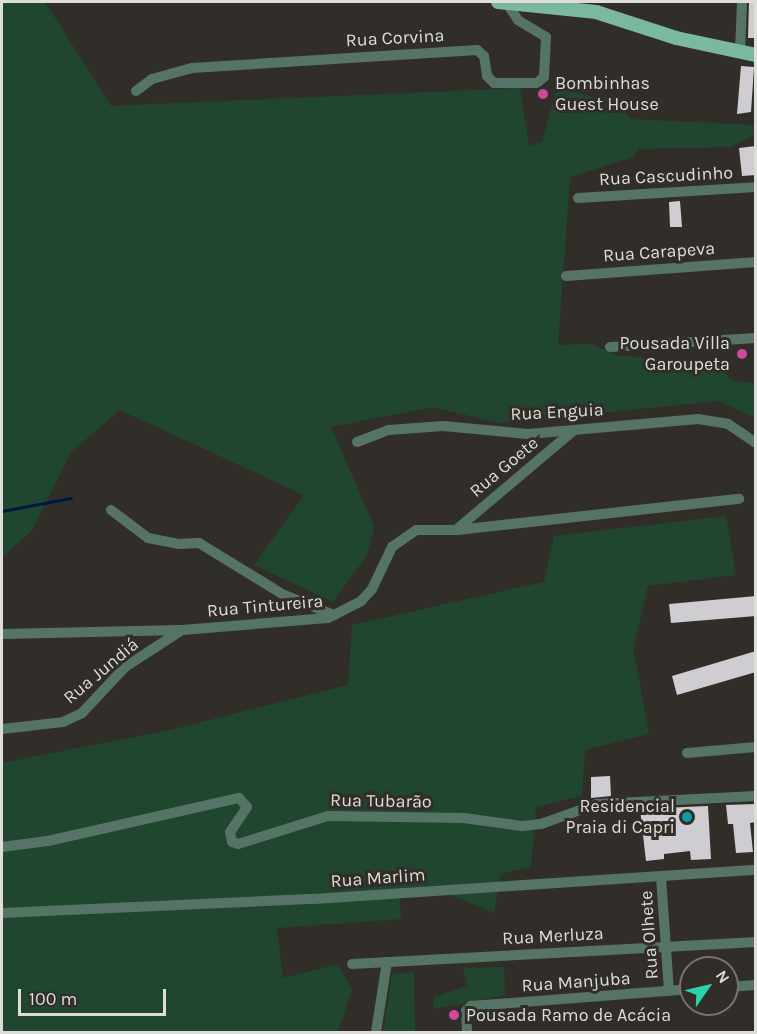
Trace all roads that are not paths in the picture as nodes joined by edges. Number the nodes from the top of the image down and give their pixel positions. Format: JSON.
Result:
{"nodes":[{"id":1,"x":742,"y":2,"type":"edge"},
{"id":2,"x":503,"y":3,"type":"edge"},
{"id":3,"x":740,"y":52,"type":"junction"},
{"id":4,"x":756,"y":55,"type":"edge"},
{"id":5,"x":136,"y":91,"type":"dead end"},
{"id":6,"x":756,"y":188,"type":"edge"},
{"id":7,"x":578,"y":198,"type":"dead end"},
{"id":8,"x":756,"y":262,"type":"edge"},
{"id":9,"x":566,"y":276,"type":"dead end"},
{"id":10,"x":756,"y":338,"type":"edge"},
{"id":11,"x":610,"y":347,"type":"dead end"},
{"id":12,"x":573,"y":430,"type":"junction"},
{"id":13,"x":357,"y":442,"type":"dead end"},
{"id":14,"x":756,"y":443,"type":"edge"},
{"id":15,"x":739,"y":499,"type":"dead end"},
{"id":16,"x":111,"y":510,"type":"dead end"},
{"id":17,"x":457,"y":530,"type":"junction"},
{"id":18,"x":337,"y":616,"type":"junction"},
{"id":19,"x":182,"y":630,"type":"junction"},
{"id":20,"x":2,"y":634,"type":"edge"},
{"id":21,"x":2,"y":729,"type":"edge"},
{"id":22,"x":756,"y":747,"type":"edge"},
{"id":23,"x":687,"y":753,"type":"dead end"},
{"id":24,"x":756,"y":796,"type":"edge"},
{"id":25,"x":2,"y":847,"type":"edge"},
{"id":26,"x":756,"y":870,"type":"edge"},
{"id":27,"x":661,"y":877,"type":"junction"},
{"id":28,"x":2,"y":913,"type":"edge"},
{"id":29,"x":756,"y":942,"type":"edge"},
{"id":30,"x":666,"y":947,"type":"junction"},
{"id":31,"x":387,"y":962,"type":"junction"},
{"id":32,"x":352,"y":964,"type":"dead end"},
{"id":33,"x":756,"y":985,"type":"edge"},
{"id":34,"x":739,"y":986,"type":"edge"},
{"id":35,"x":679,"y":990,"type":"edge"},
{"id":36,"x":669,"y":991,"type":"junction"},
{"id":37,"x":376,"y":1032,"type":"edge"},
{"id":38,"x":467,"y":1032,"type":"edge"}],
"edges":[{"from":1,"to":3,"type":"street"},
{"from":2,"to":3,"type":"main road"},
{"from":2,"to":5,"type":"street","name":"Rua Corvina"},
{"from":3,"to":4,"type":"main road"},
{"from":6,"to":7,"type":"street","name":"Rua Cascudinho"},
{"from":8,"to":9,"type":"street","name":"Rua Carapeva"},
{"from":10,"to":11,"type":"street"},
{"from":12,"to":13,"type":"street","name":"Rua Enguia"},
{"from":12,"to":14,"type":"street","name":"Rua Enguia"},
{"from":12,"to":17,"type":"street","name":"Rua Goete"},
{"from":15,"to":17,"type":"street","name":"Rua Tintureira"},
{"from":16,"to":18,"type":"street"},
{"from":17,"to":18,"type":"street","name":"Rua Tintureira"},
{"from":18,"to":19,"type":"street","name":"Rua Tintureira"},
{"from":19,"to":20,"type":"street","name":"Rua Tintureira"},
{"from":19,"to":21,"type":"street","name":"Rua Jundiá"},
{"from":22,"to":23,"type":"street"},
{"from":24,"to":25,"type":"street","name":"Rua Tubarão"},
{"from":26,"to":27,"type":"street","name":"Rua Marlim"},
{"from":27,"to":28,"type":"street","name":"Rua Marlim"},
{"from":27,"to":30,"type":"street","name":"Rua Olhete"},
{"from":29,"to":30,"type":"street","name":"Rua Merluza"},
{"from":30,"to":31,"type":"street","name":"Rua Merluza"},
{"from":30,"to":36,"type":"street","name":"Rua Olhete"},
{"from":31,"to":32,"type":"street","name":"Rua Merluza"},
{"from":31,"to":37,"type":"street"},
{"from":33,"to":34,"type":"street"},
{"from":35,"to":36,"type":"street","name":"Rua Manjuba"},
{"from":36,"to":38,"type":"street","name":"Rua Manjuba"}]}
